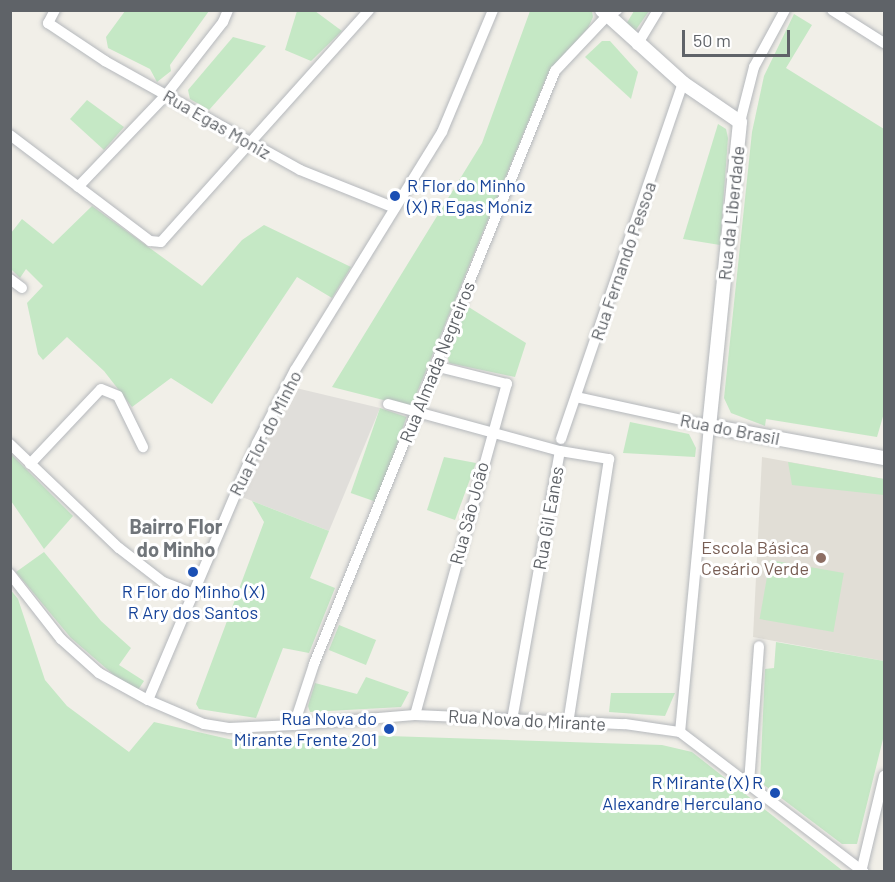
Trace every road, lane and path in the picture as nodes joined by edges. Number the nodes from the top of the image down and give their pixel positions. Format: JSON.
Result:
{"nodes":[{"id":1,"x":55,"y":10,"type":"edge"},
{"id":2,"x":228,"y":10,"type":"edge"},
{"id":3,"x":369,"y":10,"type":"edge"},
{"id":4,"x":493,"y":10,"type":"edge"},
{"id":5,"x":658,"y":10,"type":"edge"},
{"id":6,"x":785,"y":10,"type":"edge"},
{"id":7,"x":832,"y":10,"type":"edge"},
{"id":8,"x":609,"y":12,"type":"edge"},
{"id":9,"x":885,"y":43,"type":"edge"},
{"id":10,"x":637,"y":45,"type":"junction"},
{"id":11,"x":683,"y":83,"type":"junction"},
{"id":12,"x":166,"y":95,"type":"junction"},
{"id":13,"x":740,"y":122,"type":"junction"},
{"id":14,"x":10,"y":135,"type":"edge"},
{"id":15,"x":249,"y":144,"type":"junction"},
{"id":16,"x":78,"y":187,"type":"junction"},
{"id":17,"x":395,"y":208,"type":"junction"},
{"id":18,"x":435,"y":366,"type":"junction"},
{"id":19,"x":576,"y":397,"type":"junction"},
{"id":20,"x":388,"y":404,"type":"dead end"},
{"id":21,"x":418,"y":411,"type":"junction"},
{"id":22,"x":709,"y":426,"type":"junction"},
{"id":23,"x":492,"y":432,"type":"junction"},
{"id":24,"x":561,"y":439,"type":"dead end"},
{"id":25,"x":10,"y":444,"type":"edge"},
{"id":26,"x":143,"y":447,"type":"dead end"},
{"id":27,"x":560,"y":451,"type":"junction"},
{"id":28,"x":885,"y":458,"type":"edge"},
{"id":29,"x":30,"y":464,"type":"junction"},
{"id":30,"x":10,"y":574,"type":"edge"},
{"id":31,"x":194,"y":594,"type":"junction"},
{"id":32,"x":759,"y":646,"type":"dead end"},
{"id":33,"x":148,"y":700,"type":"junction"},
{"id":34,"x":415,"y":714,"type":"junction"},
{"id":35,"x":512,"y":720,"type":"junction"},
{"id":36,"x":568,"y":723,"type":"junction"},
{"id":37,"x":294,"y":725,"type":"junction"},
{"id":38,"x":680,"y":732,"type":"junction"},
{"id":39,"x":885,"y":776,"type":"edge"},
{"id":40,"x":749,"y":783,"type":"junction"},
{"id":41,"x":862,"y":871,"type":"edge"}],
"edges":[{"from":1,"to":12,"type":"street","name":"Rua Egas Moniz"},
{"from":2,"to":12,"type":"street"},
{"from":3,"to":15,"type":"street"},
{"from":4,"to":17,"type":"street","name":"Rua Flor do Minho"},
{"from":5,"to":10,"type":"street"},
{"from":6,"to":13,"type":"street","name":"Rua da Liberdade"},
{"from":7,"to":9,"type":"street"},
{"from":8,"to":10,"type":"street"},
{"from":8,"to":18,"type":"street","name":"Rua Almada Negreiros"},
{"from":10,"to":11,"type":"street"},
{"from":11,"to":13,"type":"street"},
{"from":11,"to":19,"type":"street","name":"Rua Fernando Pessoa"},
{"from":12,"to":15,"type":"street","name":"Rua Egas Moniz"},
{"from":12,"to":16,"type":"street"},
{"from":13,"to":22,"type":"street","name":"Rua da Liberdade"},
{"from":14,"to":16,"type":"street"},
{"from":15,"to":16,"type":"street"},
{"from":15,"to":17,"type":"street","name":"Rua Egas Moniz"},
{"from":17,"to":31,"type":"street","name":"Rua Flor do Minho"},
{"from":18,"to":21,"type":"street","name":"Rua Almada Negreiros"},
{"from":18,"to":23,"type":"street","name":"Rua São João"},
{"from":19,"to":22,"type":"street","name":"Rua do Brasil"},
{"from":19,"to":24,"type":"street","name":"Rua Fernando Pessoa"},
{"from":20,"to":21,"type":"street"},
{"from":21,"to":23,"type":"street"},
{"from":21,"to":37,"type":"street","name":"Rua Almada Negreiros"},
{"from":22,"to":28,"type":"street","name":"Rua do Brasil"},
{"from":22,"to":38,"type":"street"},
{"from":23,"to":27,"type":"street"},
{"from":23,"to":34,"type":"street","name":"Rua São João"},
{"from":25,"to":29,"type":"street"},
{"from":26,"to":29,"type":"street"},
{"from":27,"to":35,"type":"street","name":"Rua Gil Eanes"},
{"from":27,"to":36,"type":"street","name":"Rua Gil Eanes"},
{"from":29,"to":31,"type":"street"},
{"from":30,"to":33,"type":"street"},
{"from":31,"to":33,"type":"street","name":"Rua Flor do Minho"},
{"from":32,"to":40,"type":"street"},
{"from":33,"to":37,"type":"street","name":"Rua Nova do Mirante"},
{"from":34,"to":35,"type":"street","name":"Rua Nova do Mirante"},
{"from":34,"to":37,"type":"street","name":"Rua Nova do Mirante"},
{"from":35,"to":36,"type":"street","name":"Rua Nova do Mirante"},
{"from":36,"to":38,"type":"street","name":"Rua Nova do Mirante"},
{"from":38,"to":40,"type":"street"},
{"from":39,"to":41,"type":"street"},
{"from":40,"to":41,"type":"street"}]}
